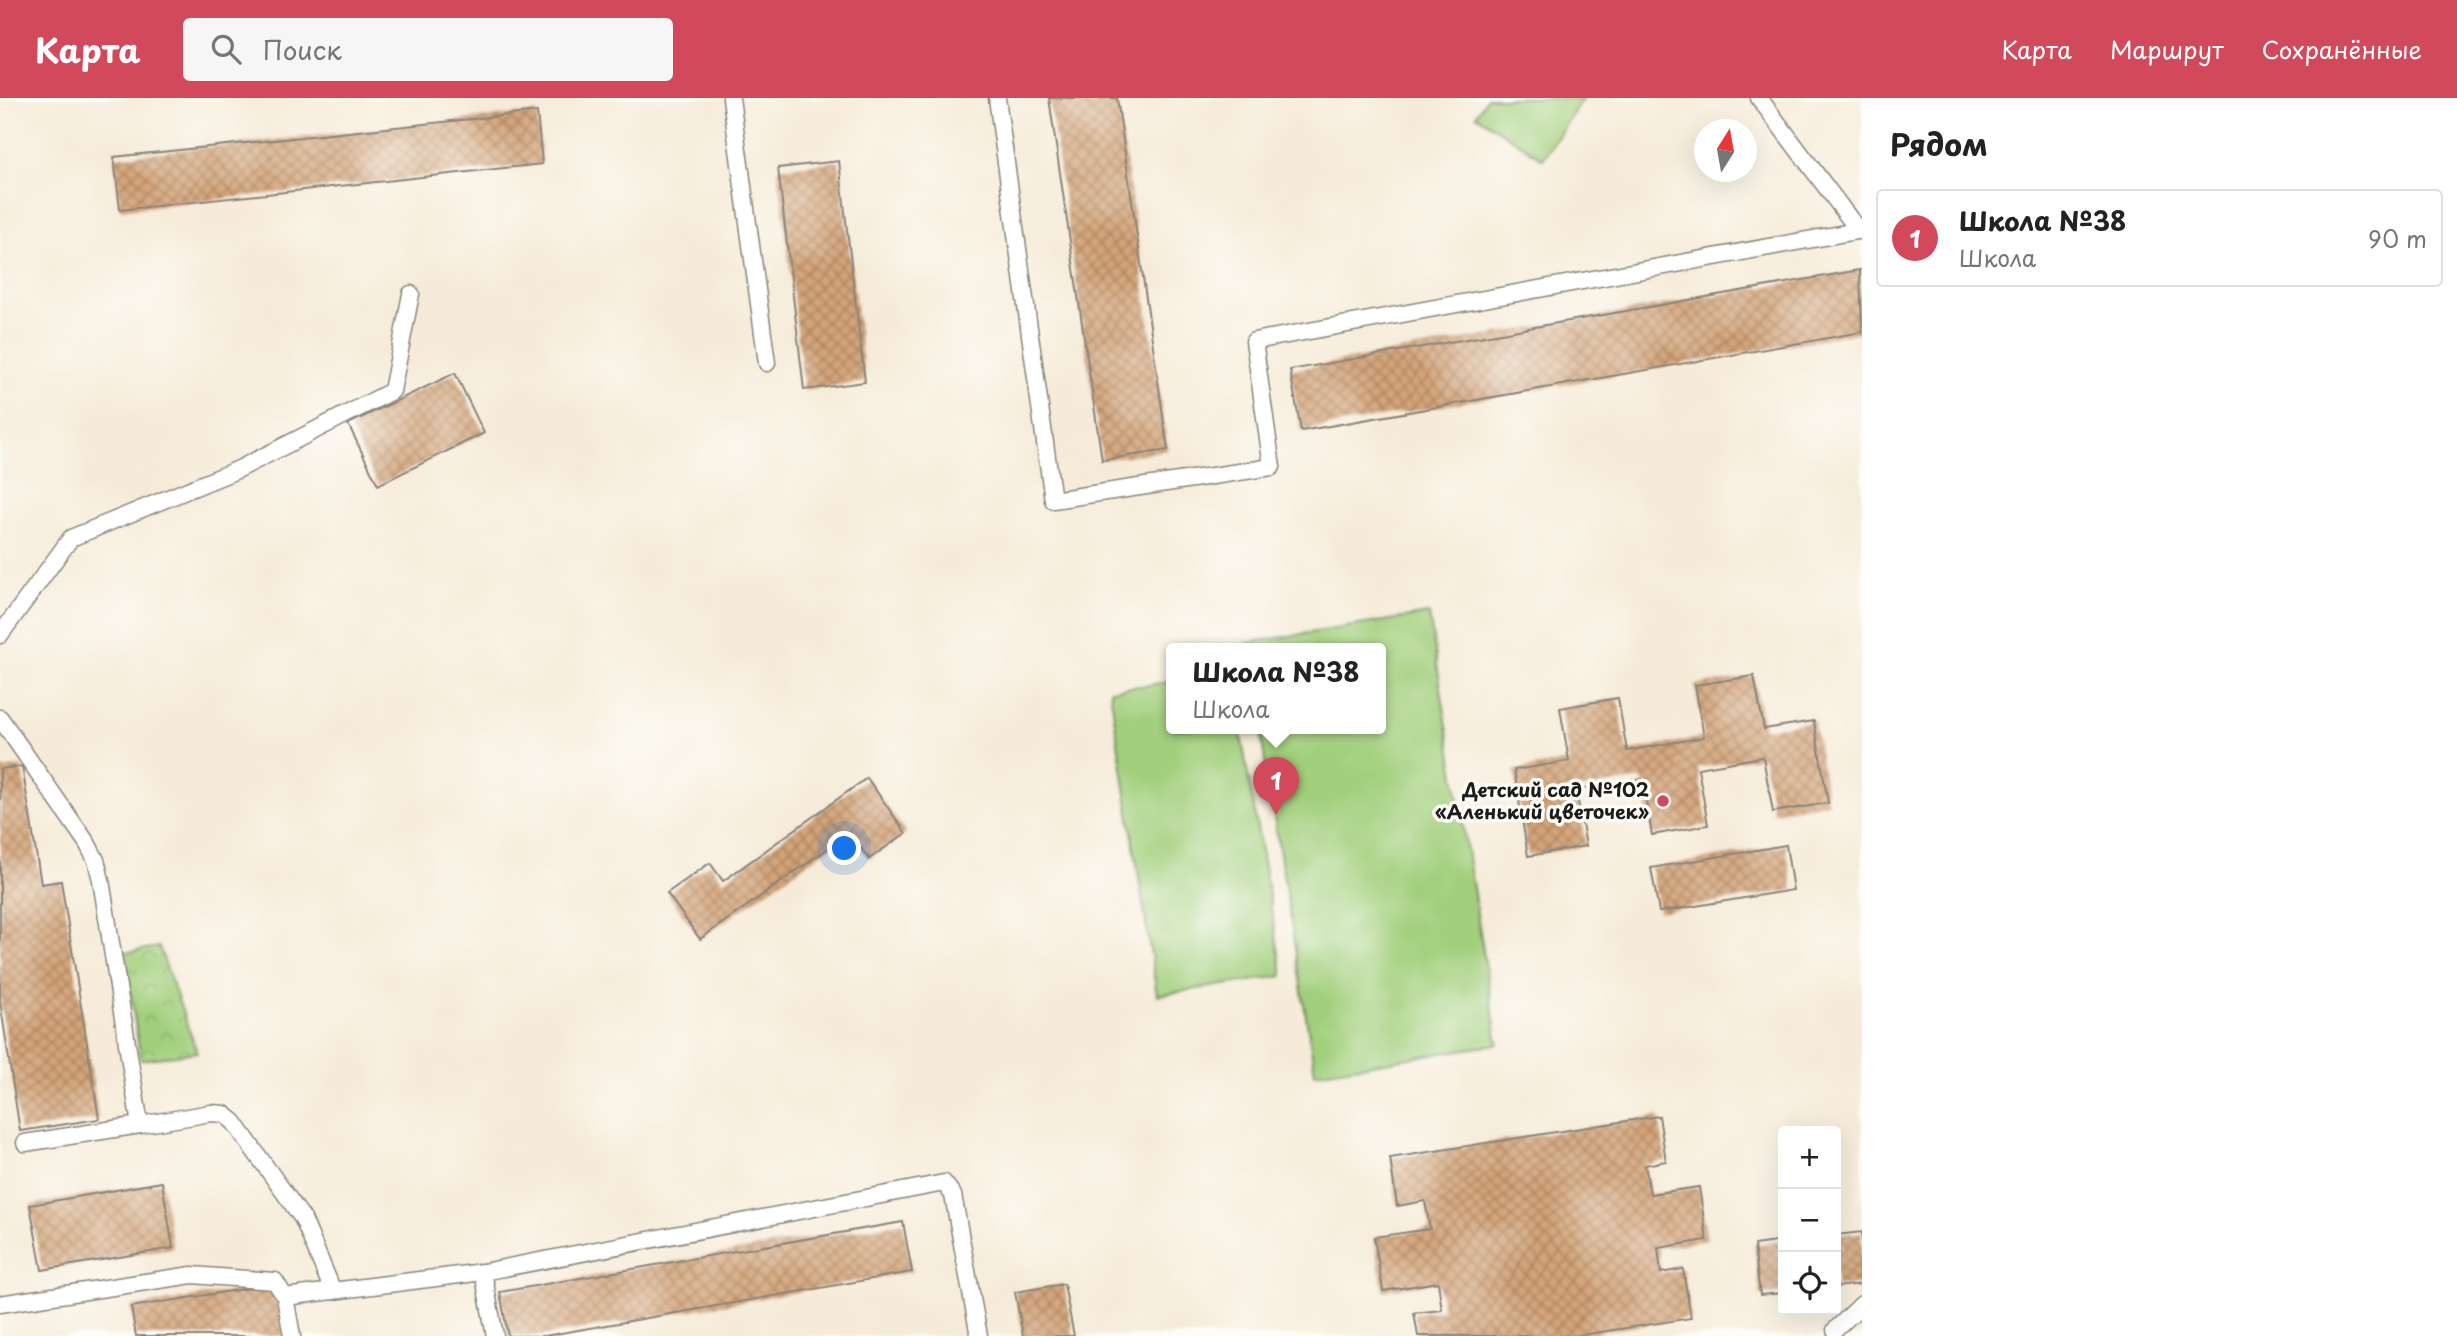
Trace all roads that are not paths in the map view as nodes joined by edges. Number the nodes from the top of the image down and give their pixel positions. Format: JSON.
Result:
{"nodes":[{"id":1,"x":731,"y":98,"type":"edge"},
{"id":2,"x":997,"y":98,"type":"edge"},
{"id":3,"x":1759,"y":98,"type":"edge"},
{"id":4,"x":1861,"y":231,"type":"edge"},
{"id":5,"x":411,"y":294,"type":"dead end"},
{"id":6,"x":766,"y":363,"type":"dead end"},
{"id":7,"x":0,"y":635,"type":"edge"},
{"id":8,"x":0,"y":718,"type":"edge"},
{"id":9,"x":140,"y":1125,"type":"junction"},
{"id":10,"x":24,"y":1143,"type":"dead end"},
{"id":11,"x":482,"y":1272,"type":"junction"},
{"id":12,"x":333,"y":1291,"type":"junction"},
{"id":13,"x":285,"y":1297,"type":"junction"},
{"id":14,"x":0,"y":1304,"type":"edge"},
{"id":15,"x":1862,"y":1304,"type":"edge"},
{"id":16,"x":1835,"y":1330,"type":"dead end"},
{"id":17,"x":292,"y":1336,"type":"edge"},
{"id":18,"x":495,"y":1336,"type":"edge"},
{"id":19,"x":979,"y":1336,"type":"edge"}],
"edges":[{"from":1,"to":6,"type":"lane"},
{"from":2,"to":4,"type":"lane"},
{"from":3,"to":4,"type":"lane"},
{"from":5,"to":7,"type":"lane"},
{"from":8,"to":9,"type":"lane"},
{"from":9,"to":10,"type":"lane"},
{"from":9,"to":12,"type":"lane"},
{"from":11,"to":12,"type":"lane"},
{"from":11,"to":18,"type":"lane"},
{"from":11,"to":19,"type":"lane"},
{"from":12,"to":13,"type":"lane"},
{"from":13,"to":14,"type":"lane"},
{"from":13,"to":17,"type":"lane"},
{"from":15,"to":16,"type":"lane"}]}
